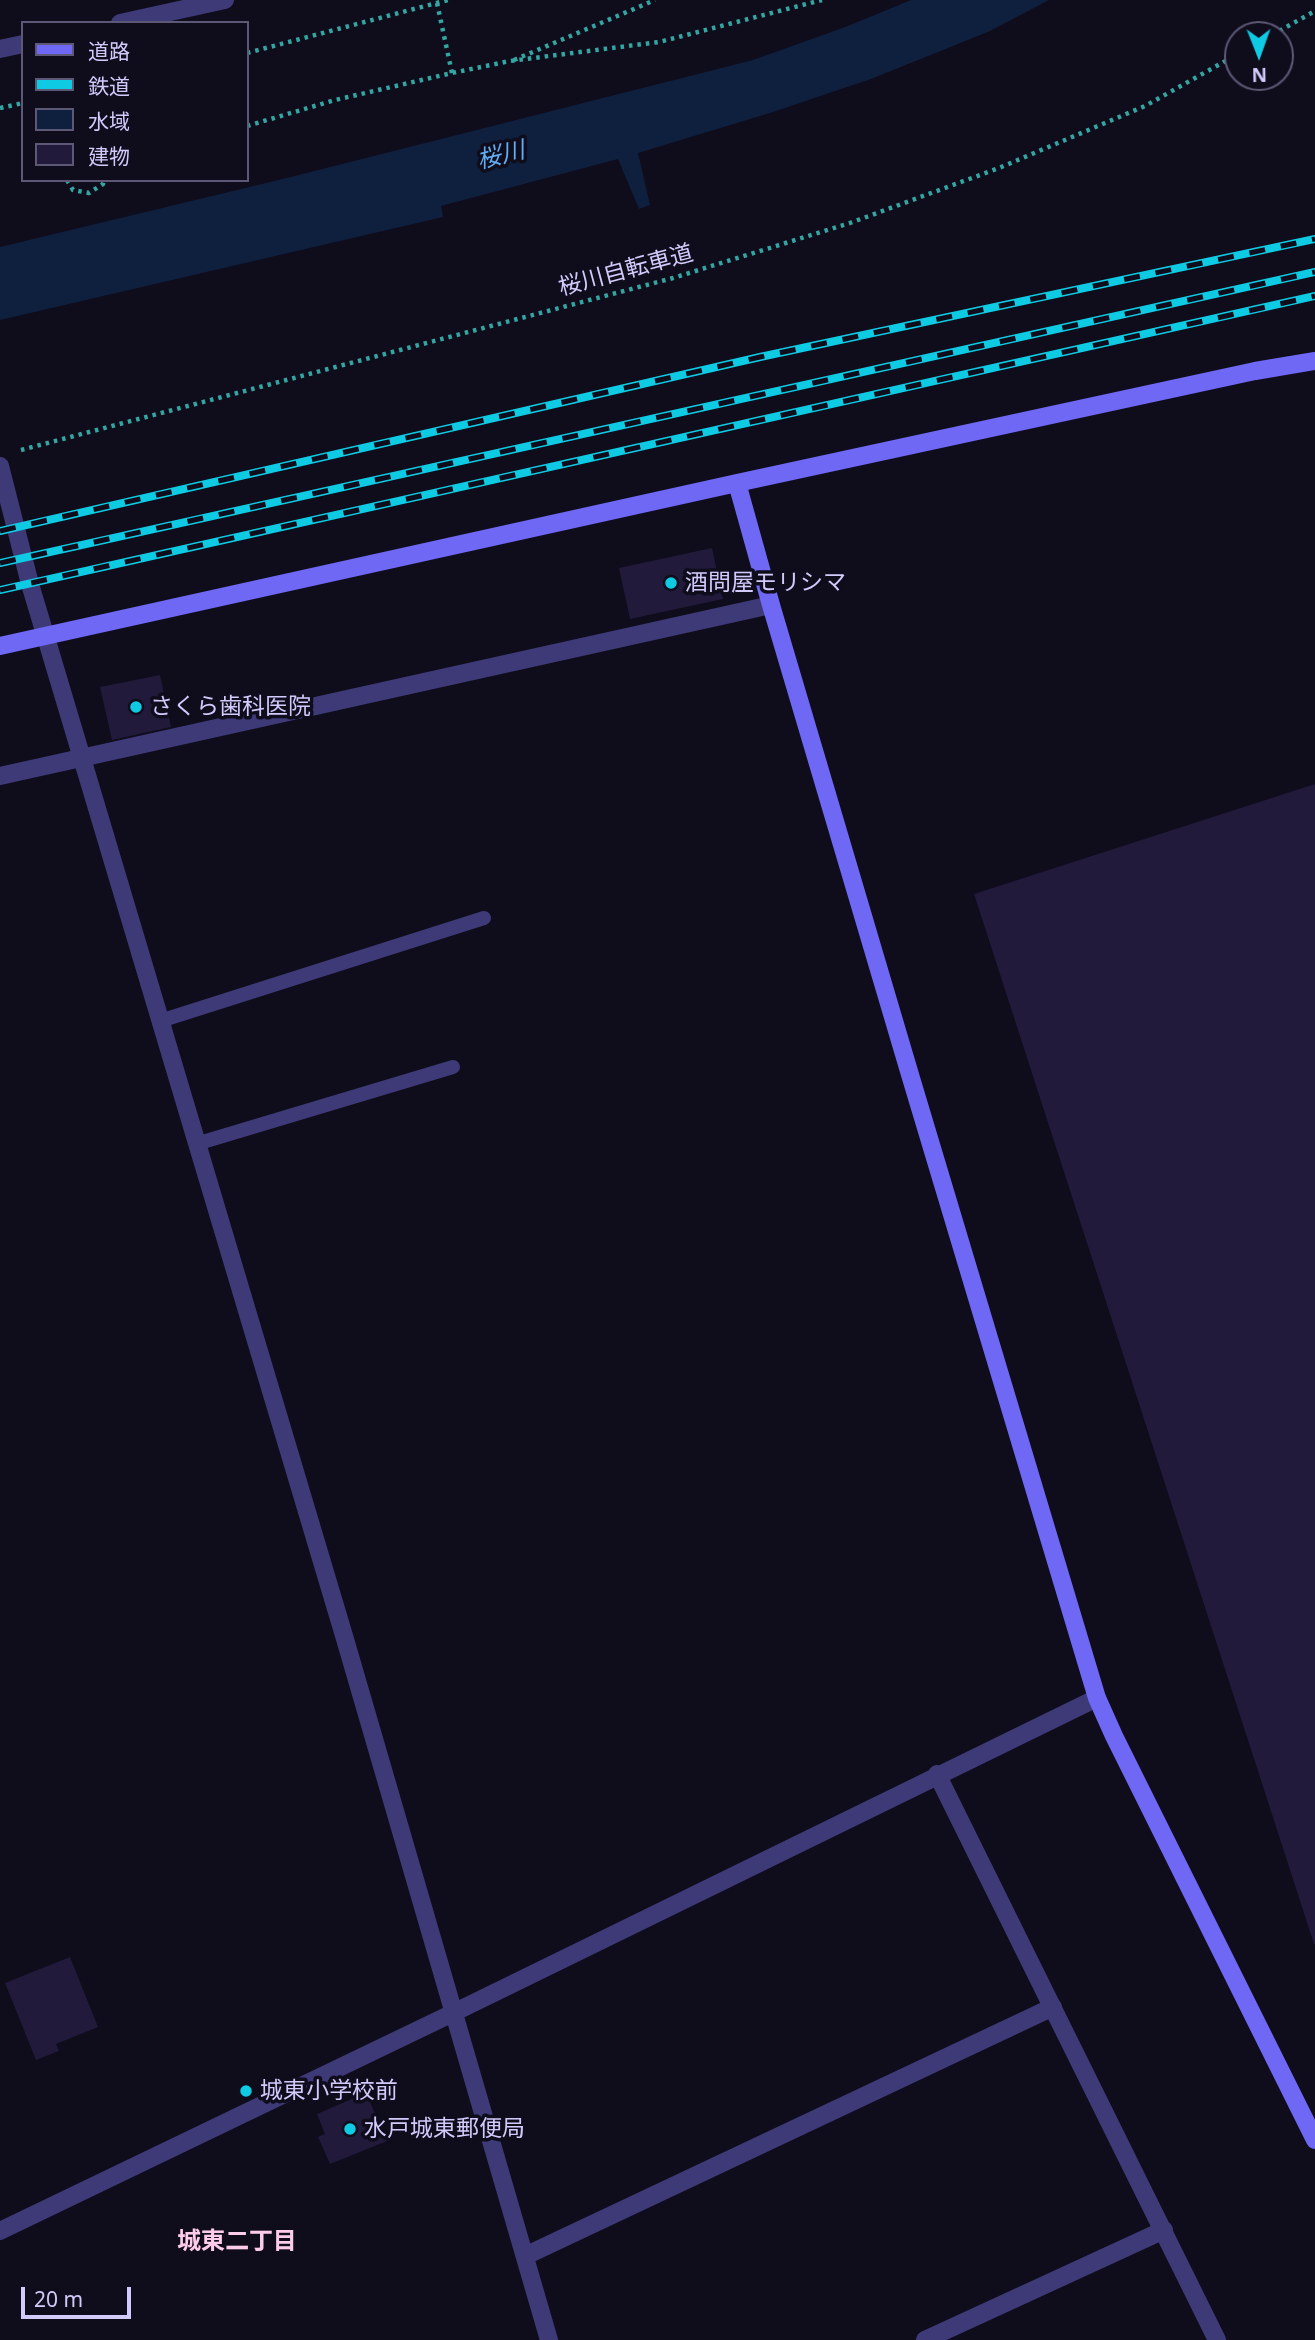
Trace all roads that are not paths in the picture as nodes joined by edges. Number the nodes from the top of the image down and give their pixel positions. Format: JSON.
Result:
{"nodes":[{"id":1,"x":221,"y":0,"type":"edge"},
{"id":2,"x":129,"y":21,"type":"edge"},
{"id":3,"x":21,"y":44,"type":"edge"},
{"id":4,"x":0,"y":48,"type":"edge"},
{"id":5,"x":1315,"y":361,"type":"edge"},
{"id":6,"x":0,"y":466,"type":"edge"},
{"id":7,"x":737,"y":483,"type":"junction"},
{"id":8,"x":771,"y":605,"type":"junction"},
{"id":9,"x":46,"y":636,"type":"junction"},
{"id":10,"x":0,"y":646,"type":"edge"},
{"id":11,"x":83,"y":758,"type":"junction"},
{"id":12,"x":0,"y":776,"type":"edge"},
{"id":13,"x":484,"y":918,"type":"dead end"},
{"id":14,"x":160,"y":1021,"type":"junction"},
{"id":15,"x":453,"y":1067,"type":"dead end"},
{"id":16,"x":196,"y":1144,"type":"junction"},
{"id":17,"x":1097,"y":1698,"type":"junction"},
{"id":18,"x":937,"y":1774,"type":"junction"},
{"id":19,"x":1053,"y":2007,"type":"junction"},
{"id":20,"x":453,"y":2013,"type":"junction"},
{"id":21,"x":1315,"y":2140,"type":"edge"},
{"id":22,"x":1164,"y":2230,"type":"junction"},
{"id":23,"x":0,"y":2231,"type":"edge"},
{"id":24,"x":524,"y":2256,"type":"junction"},
{"id":25,"x":550,"y":2340,"type":"edge"},
{"id":26,"x":925,"y":2340,"type":"edge"},
{"id":27,"x":1217,"y":2340,"type":"edge"}],
"edges":[{"from":1,"to":2,"type":"street"},
{"from":3,"to":4,"type":"street"},
{"from":5,"to":7,"type":"street"},
{"from":6,"to":9,"type":"street"},
{"from":7,"to":8,"type":"street"},
{"from":7,"to":9,"type":"street"},
{"from":8,"to":11,"type":"street"},
{"from":8,"to":17,"type":"street"},
{"from":9,"to":10,"type":"street"},
{"from":9,"to":11,"type":"street"},
{"from":11,"to":12,"type":"street"},
{"from":11,"to":14,"type":"street"},
{"from":13,"to":14,"type":"lane"},
{"from":14,"to":16,"type":"street"},
{"from":15,"to":16,"type":"lane"},
{"from":16,"to":20,"type":"street"},
{"from":17,"to":18,"type":"street"},
{"from":17,"to":21,"type":"street"},
{"from":18,"to":19,"type":"street"},
{"from":18,"to":20,"type":"street"},
{"from":19,"to":22,"type":"street"},
{"from":19,"to":24,"type":"street"},
{"from":20,"to":23,"type":"street"},
{"from":20,"to":24,"type":"street"},
{"from":22,"to":26,"type":"street"},
{"from":22,"to":27,"type":"street"},
{"from":24,"to":25,"type":"street"}]}
